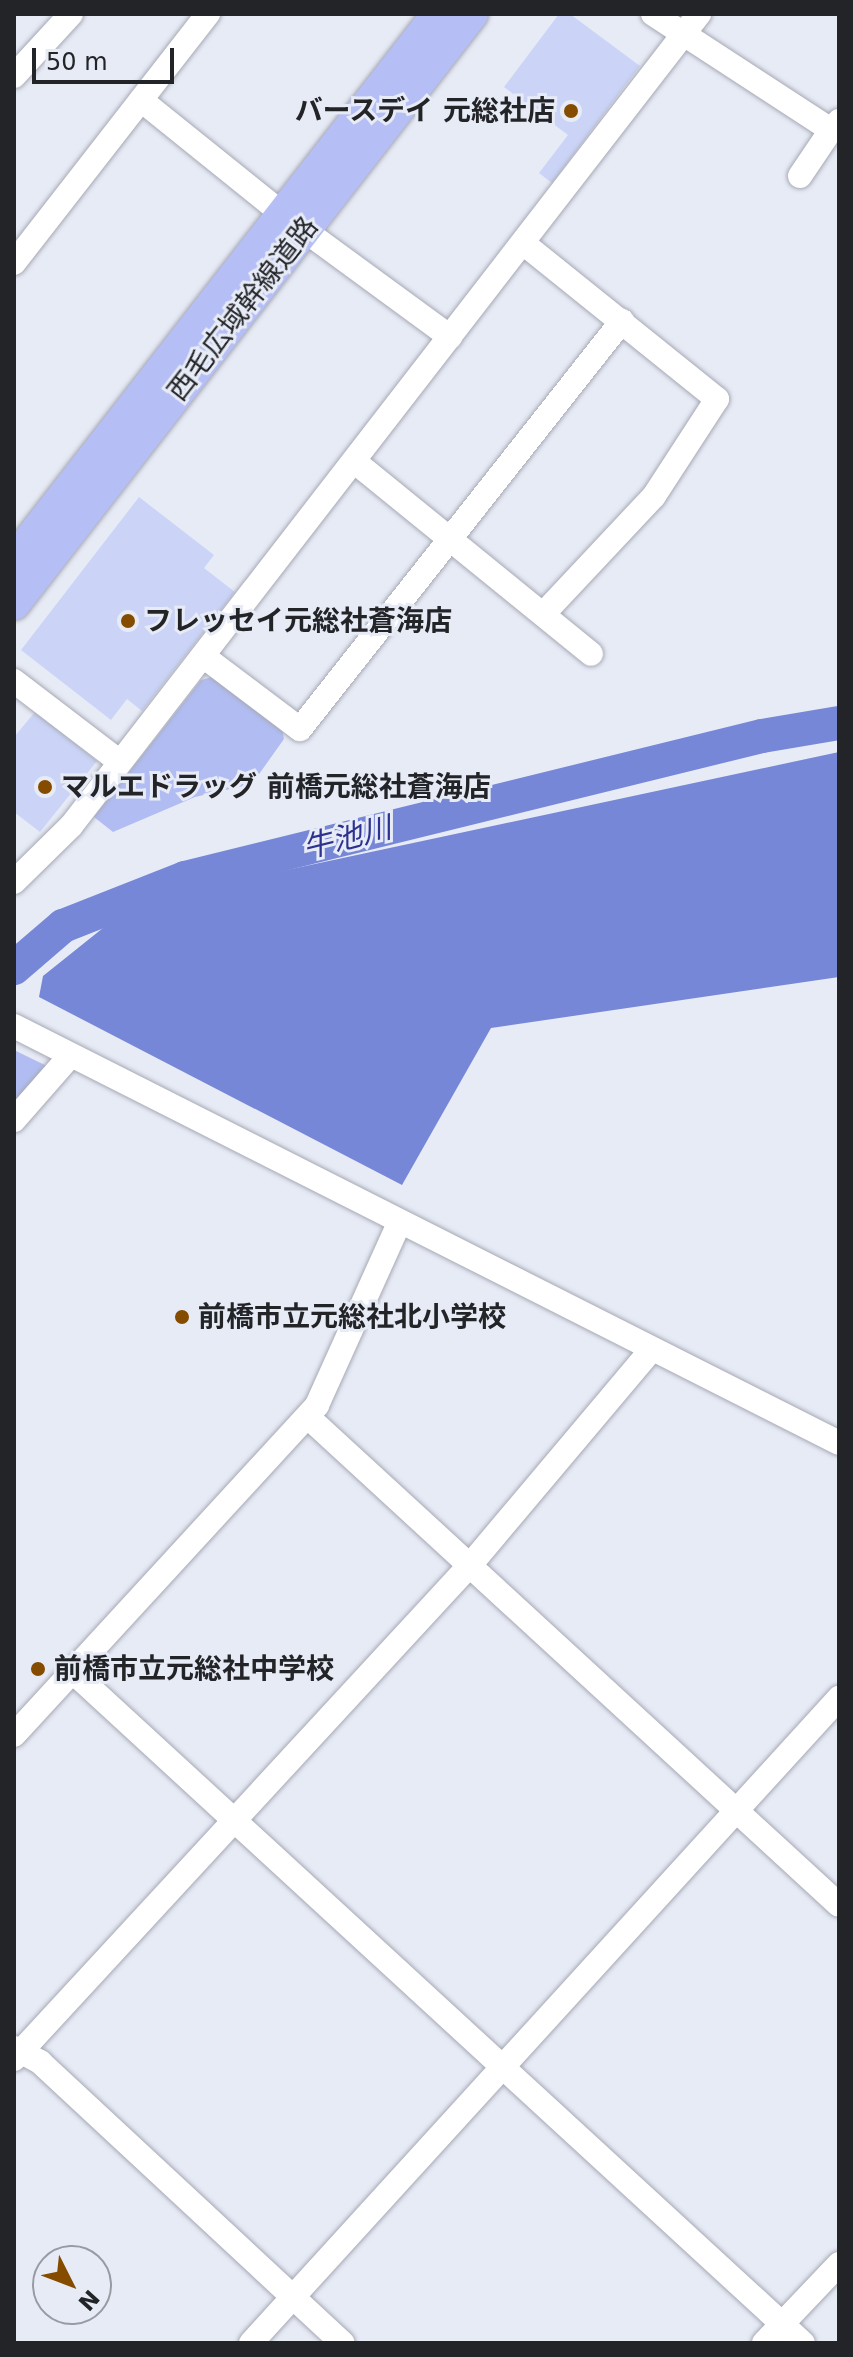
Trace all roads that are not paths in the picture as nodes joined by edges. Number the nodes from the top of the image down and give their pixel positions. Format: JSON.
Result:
{"nodes":[{"id":1,"x":71,"y":14,"type":"edge"},
{"id":2,"x":208,"y":14,"type":"edge"},
{"id":3,"x":438,"y":14,"type":"edge"},
{"id":4,"x":472,"y":14,"type":"edge"},
{"id":5,"x":653,"y":14,"type":"edge"},
{"id":6,"x":699,"y":14,"type":"edge"},
{"id":7,"x":684,"y":35,"type":"junction"},
{"id":8,"x":14,"y":76,"type":"edge"},
{"id":9,"x":141,"y":100,"type":"junction"},
{"id":10,"x":835,"y":125,"type":"edge"},
{"id":11,"x":800,"y":176,"type":"dead end"},
{"id":12,"x":294,"y":222,"type":"junction"},
{"id":13,"x":523,"y":243,"type":"junction"},
{"id":14,"x":14,"y":263,"type":"edge"},
{"id":15,"x":622,"y":321,"type":"junction"},
{"id":16,"x":450,"y":337,"type":"junction"},
{"id":17,"x":355,"y":462,"type":"junction"},
{"id":18,"x":454,"y":538,"type":"junction"},
{"id":19,"x":14,"y":560,"type":"edge"},
{"id":20,"x":14,"y":604,"type":"edge"},
{"id":21,"x":546,"y":611,"type":"junction"},
{"id":22,"x":591,"y":654,"type":"dead end"},
{"id":23,"x":203,"y":656,"type":"junction"},
{"id":24,"x":14,"y":681,"type":"edge"},
{"id":25,"x":120,"y":762,"type":"junction"},
{"id":26,"x":14,"y":882,"type":"edge"},
{"id":27,"x":14,"y":1026,"type":"edge"},
{"id":28,"x":71,"y":1055,"type":"junction"},
{"id":29,"x":14,"y":1120,"type":"edge"},
{"id":30,"x":399,"y":1223,"type":"junction"},
{"id":31,"x":652,"y":1349,"type":"junction"},
{"id":32,"x":308,"y":1417,"type":"junction"},
{"id":33,"x":839,"y":1443,"type":"edge"},
{"id":34,"x":471,"y":1564,"type":"junction"},
{"id":35,"x":74,"y":1673,"type":"junction"},
{"id":36,"x":839,"y":1698,"type":"edge"},
{"id":37,"x":14,"y":1735,"type":"edge"},
{"id":38,"x":737,"y":1814,"type":"junction"},
{"id":39,"x":236,"y":1820,"type":"junction"},
{"id":40,"x":839,"y":1905,"type":"edge"},
{"id":41,"x":16,"y":2053,"type":"edge"},
{"id":42,"x":503,"y":2065,"type":"junction"},
{"id":43,"x":839,"y":2264,"type":"edge"},
{"id":44,"x":293,"y":2298,"type":"junction"},
{"id":45,"x":782,"y":2324,"type":"junction"},
{"id":46,"x":251,"y":2343,"type":"edge"},
{"id":47,"x":342,"y":2343,"type":"edge"},
{"id":48,"x":764,"y":2343,"type":"edge"},
{"id":49,"x":803,"y":2343,"type":"edge"}],
"edges":[{"from":1,"to":8,"type":"street"},
{"from":2,"to":9,"type":"street"},
{"from":3,"to":12,"type":"main road","name":"西毛広域幹線道路"},
{"from":4,"to":12,"type":"main road","name":"西毛広域幹線道路"},
{"from":5,"to":7,"type":"street"},
{"from":6,"to":7,"type":"street"},
{"from":7,"to":10,"type":"street"},
{"from":7,"to":13,"type":"street"},
{"from":9,"to":12,"type":"street"},
{"from":9,"to":14,"type":"street"},
{"from":10,"to":11,"type":"street"},
{"from":12,"to":16,"type":"street"},
{"from":12,"to":19,"type":"main road","name":"西毛広域幹線道路"},
{"from":12,"to":20,"type":"main road","name":"西毛広域幹線道路"},
{"from":13,"to":15,"type":"street"},
{"from":13,"to":16,"type":"street"},
{"from":15,"to":18,"type":"street"},
{"from":15,"to":21,"type":"street"},
{"from":16,"to":17,"type":"street"},
{"from":17,"to":18,"type":"street"},
{"from":17,"to":23,"type":"street"},
{"from":18,"to":21,"type":"street"},
{"from":18,"to":23,"type":"street"},
{"from":21,"to":22,"type":"street"},
{"from":23,"to":25,"type":"street"},
{"from":24,"to":25,"type":"street"},
{"from":25,"to":26,"type":"street"},
{"from":27,"to":28,"type":"street"},
{"from":28,"to":29,"type":"street"},
{"from":28,"to":30,"type":"street"},
{"from":30,"to":31,"type":"street"},
{"from":30,"to":32,"type":"street"},
{"from":31,"to":33,"type":"street"},
{"from":31,"to":34,"type":"street"},
{"from":32,"to":34,"type":"street"},
{"from":32,"to":35,"type":"street"},
{"from":34,"to":38,"type":"street"},
{"from":34,"to":39,"type":"street"},
{"from":35,"to":37,"type":"street"},
{"from":35,"to":39,"type":"street"},
{"from":36,"to":38,"type":"street"},
{"from":38,"to":40,"type":"street"},
{"from":38,"to":42,"type":"street"},
{"from":39,"to":41,"type":"street"},
{"from":39,"to":42,"type":"street"},
{"from":41,"to":44,"type":"street"},
{"from":42,"to":44,"type":"street"},
{"from":42,"to":45,"type":"street"},
{"from":43,"to":45,"type":"street"},
{"from":44,"to":46,"type":"street"},
{"from":44,"to":47,"type":"street"},
{"from":45,"to":48,"type":"street"},
{"from":45,"to":49,"type":"street"}]}
